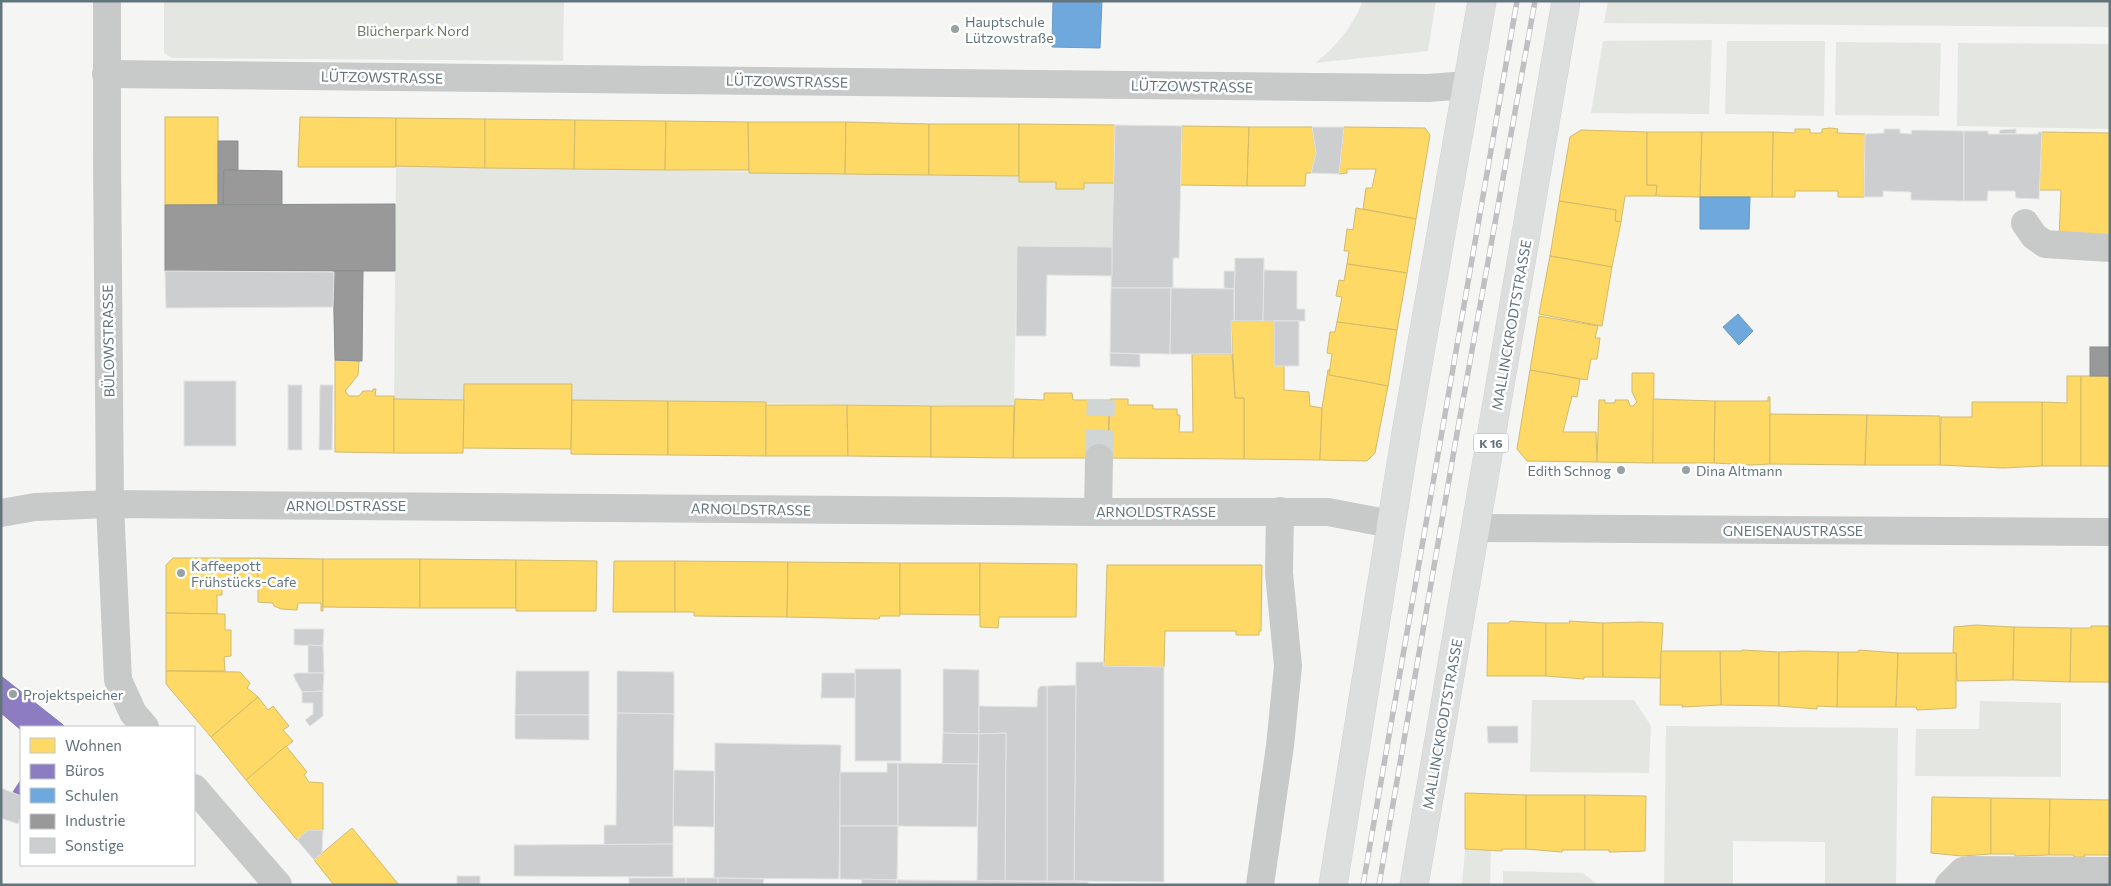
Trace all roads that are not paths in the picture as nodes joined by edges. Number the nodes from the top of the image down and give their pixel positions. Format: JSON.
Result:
{"nodes":[{"id":1,"x":107,"y":1,"type":"edge"},
{"id":2,"x":1482,"y":1,"type":"edge"},
{"id":3,"x":1566,"y":1,"type":"edge"},
{"id":4,"x":106,"y":74,"type":"junction"},
{"id":5,"x":1467,"y":86,"type":"junction"},
{"id":6,"x":2025,"y":223,"type":"dead end"},
{"id":7,"x":2110,"y":248,"type":"edge"},
{"id":8,"x":1099,"y":458,"type":"tunnel mouth"},
{"id":9,"x":110,"y":504,"type":"junction"},
{"id":10,"x":1280,"y":511,"type":"junction"},
{"id":11,"x":1098,"y":512,"type":"junction"},
{"id":12,"x":1,"y":513,"type":"edge"},
{"id":13,"x":1391,"y":524,"type":"junction"},
{"id":14,"x":1476,"y":528,"type":"junction"},
{"id":15,"x":2110,"y":532,"type":"edge"},
{"id":16,"x":144,"y":726,"type":"edge"},
{"id":17,"x":195,"y":789,"type":"edge"},
{"id":18,"x":2110,"y":871,"type":"edge"},
{"id":19,"x":278,"y":885,"type":"edge"},
{"id":20,"x":1260,"y":885,"type":"edge"},
{"id":21,"x":1333,"y":885,"type":"edge"},
{"id":22,"x":1414,"y":885,"type":"edge"},
{"id":23,"x":1949,"y":885,"type":"edge"}],
"edges":[{"from":1,"to":4,"type":"street","name":"BÜLOWSTRASSE"},
{"from":2,"to":5,"type":"main road"},
{"from":3,"to":14,"type":"main road","name":"MALLINCKRODTSTRASSE","number":"K 16"},
{"from":4,"to":5,"type":"street","name":"LÜTZOWSTRASSE"},
{"from":4,"to":9,"type":"street","name":"BÜLOWSTRASSE"},
{"from":5,"to":13,"type":"main road"},
{"from":6,"to":7,"type":"street"},
{"from":8,"to":11,"type":"street"},
{"from":9,"to":11,"type":"street","name":"ARNOLDSTRASSE"},
{"from":9,"to":12,"type":"street","name":"ARNOLDSTRASSE"},
{"from":9,"to":16,"type":"street","name":"BÜLOWSTRASSE"},
{"from":10,"to":11,"type":"street","name":"ARNOLDSTRASSE"},
{"from":10,"to":13,"type":"street","name":"ARNOLDSTRASSE"},
{"from":10,"to":20,"type":"street"},
{"from":13,"to":21,"type":"main road"},
{"from":14,"to":15,"type":"street","name":"GNEISENAUSTRASSE"},
{"from":14,"to":22,"type":"main road","name":"MALLINCKRODTSTRASSE","number":"K 16"},
{"from":17,"to":19,"type":"street"},
{"from":18,"to":23,"type":"street"}]}
